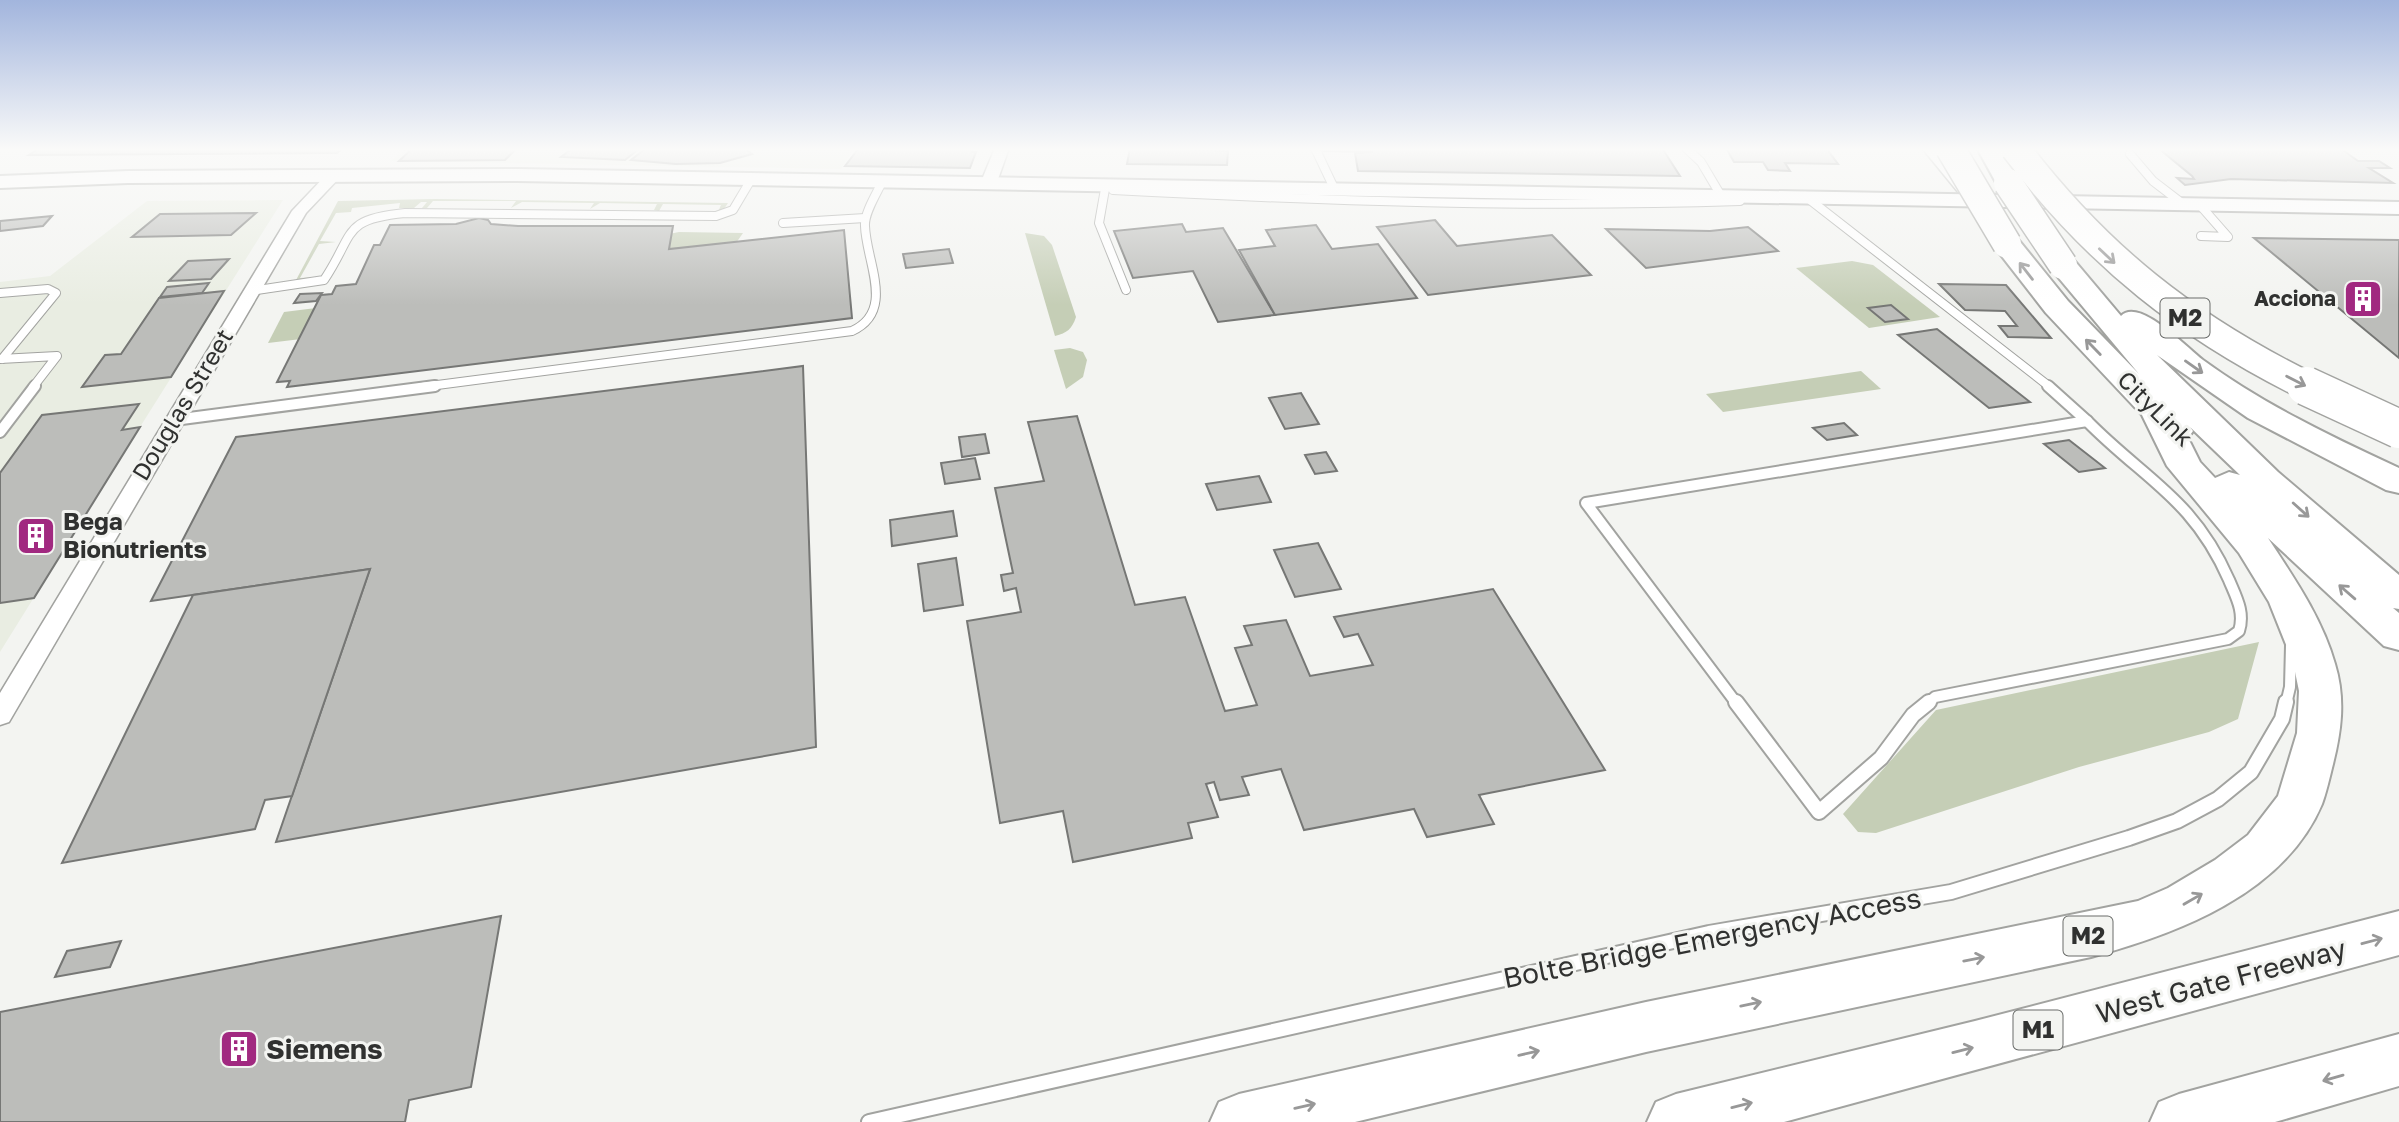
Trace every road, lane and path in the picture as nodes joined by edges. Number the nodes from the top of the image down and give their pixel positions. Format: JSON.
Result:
{"nodes":[{"id":1,"x":310,"y":200,"type":"edge"},
{"id":2,"x":739,"y":200,"type":"edge"},
{"id":3,"x":873,"y":200,"type":"edge"},
{"id":4,"x":1103,"y":200,"type":"edge"},
{"id":5,"x":1421,"y":200,"type":"edge"},
{"id":6,"x":1720,"y":200,"type":"edge"},
{"id":7,"x":1810,"y":200,"type":"edge"},
{"id":8,"x":1980,"y":200,"type":"edge"},
{"id":9,"x":1993,"y":200,"type":"edge"},
{"id":10,"x":2022,"y":200,"type":"edge"},
{"id":11,"x":2058,"y":200,"type":"edge"},
{"id":12,"x":2185,"y":200,"type":"edge"},
{"id":13,"x":2191,"y":204,"type":"junction"},
{"id":14,"x":2399,"y":208,"type":"edge"},
{"id":15,"x":865,"y":218,"type":"junction"},
{"id":16,"x":783,"y":223,"type":"dead end"},
{"id":17,"x":2201,"y":236,"type":"dead end"},
{"id":18,"x":2063,"y":265,"type":"junction"},
{"id":19,"x":1126,"y":290,"type":"dead end"},
{"id":20,"x":251,"y":291,"type":"junction"},
{"id":21,"x":0,"y":293,"type":"edge"},
{"id":22,"x":1,"y":359,"type":"edge"},
{"id":23,"x":174,"y":420,"type":"junction"},
{"id":24,"x":2087,"y":421,"type":"junction"},
{"id":25,"x":2399,"y":429,"type":"edge"},
{"id":26,"x":0,"y":432,"type":"edge"},
{"id":27,"x":2197,"y":465,"type":"junction"},
{"id":28,"x":2399,"y":482,"type":"edge"},
{"id":29,"x":2274,"y":575,"type":"junction"},
{"id":30,"x":2399,"y":596,"type":"edge"},
{"id":31,"x":2399,"y":636,"type":"edge"},
{"id":32,"x":0,"y":715,"type":"edge"},
{"id":33,"x":2399,"y":933,"type":"edge"},
{"id":34,"x":2399,"y":1060,"type":"edge"},
{"id":35,"x":869,"y":1122,"type":"edge"},
{"id":36,"x":1239,"y":1122,"type":"edge"},
{"id":37,"x":1676,"y":1122,"type":"edge"},
{"id":38,"x":2179,"y":1122,"type":"edge"}],
"edges":[{"from":1,"to":20,"type":"street","name":"Douglas Street"},
{"from":2,"to":20,"type":"lane"},
{"from":3,"to":15,"type":"lane"},
{"from":4,"to":19,"type":"lane"},
{"from":5,"to":6,"type":"lane"},
{"from":7,"to":24,"type":"lane"},
{"from":27,"to":8,"type":"highway","name":"CityLink","number":"M2","one_way":true,"bridge":true},
{"from":9,"to":13,"type":"street"},
{"from":10,"to":18,"type":"highway","name":"CityLink","number":"M2","bridge":true},
{"from":11,"to":25,"type":"highway","number":"M2","one_way":true,"bridge":true},
{"from":12,"to":13,"type":"lane"},
{"from":13,"to":14,"type":"street"},
{"from":13,"to":17,"type":"lane"},
{"from":15,"to":16,"type":"lane"},
{"from":15,"to":23,"type":"lane"},
{"from":18,"to":28,"type":"highway","number":"M2","one_way":true},
{"from":18,"to":30,"type":"highway","name":"CityLink","number":"M2","one_way":true},
{"from":20,"to":23,"type":"street","name":"Douglas Street"},
{"from":21,"to":22,"type":"lane"},
{"from":22,"to":26,"type":"lane"},
{"from":23,"to":32,"type":"street","name":"Douglas Street"},
{"from":24,"to":24,"type":"lane"},
{"from":27,"to":29,"type":"highway","number":"M2"},
{"from":31,"to":27,"type":"highway","name":"CityLink","number":"M2","one_way":true},
{"from":29,"to":35,"type":"lane","name":"Bolte Bridge Emergency Access"},
{"from":36,"to":29,"type":"highway","number":"M2","one_way":true},
{"from":37,"to":33,"type":"highway","name":"West Gate Freeway","number":"M1","one_way":true},
{"from":34,"to":38,"type":"highway","one_way":true}]}
